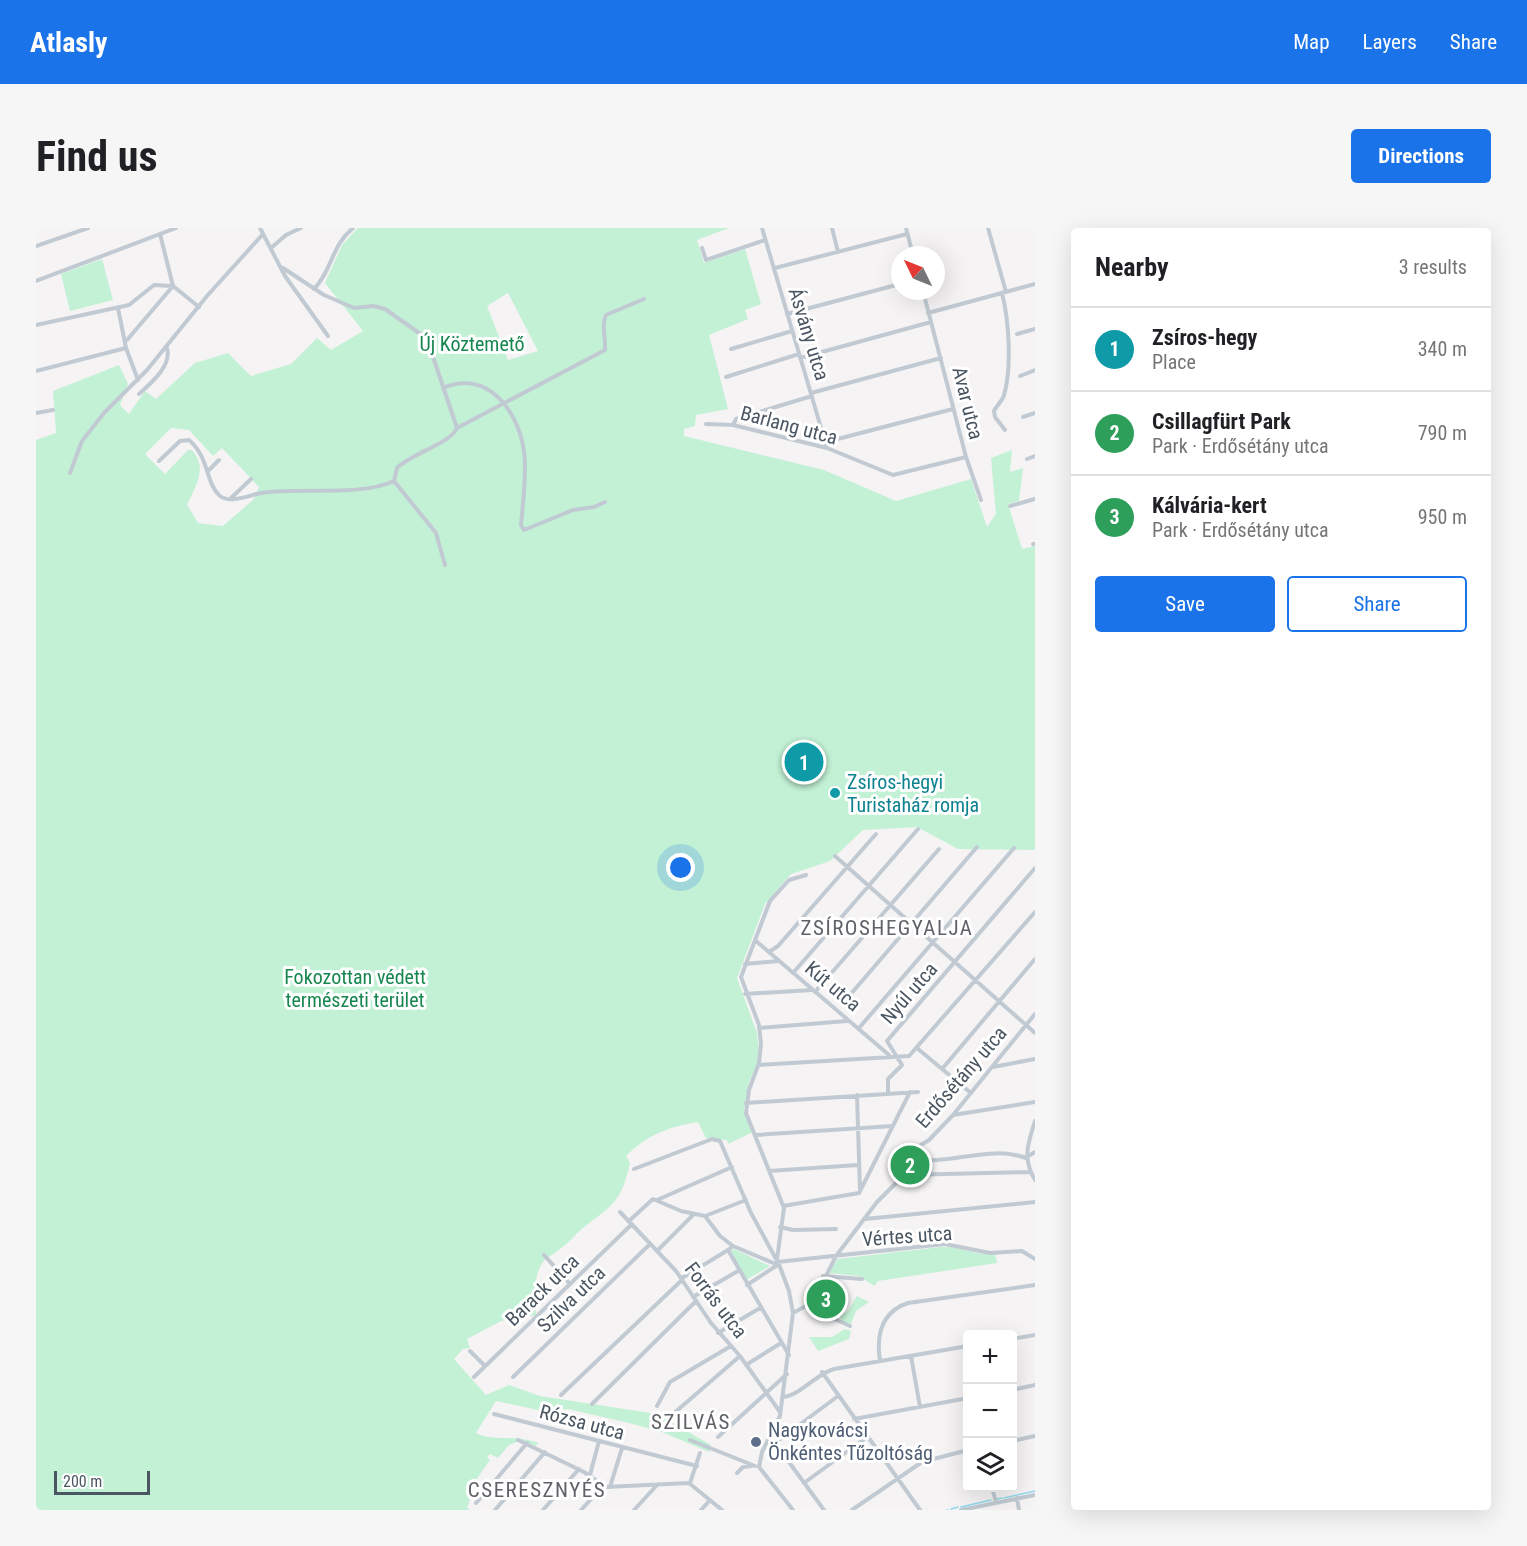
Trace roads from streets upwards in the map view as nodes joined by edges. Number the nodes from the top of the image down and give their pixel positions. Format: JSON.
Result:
{"nodes":[{"id":1,"x":88,"y":228,"type":"edge"},
{"id":2,"x":176,"y":228,"type":"edge"},
{"id":3,"x":260,"y":228,"type":"edge"},
{"id":4,"x":301,"y":228,"type":"edge"},
{"id":5,"x":353,"y":228,"type":"edge"},
{"id":6,"x":762,"y":228,"type":"edge"},
{"id":7,"x":832,"y":228,"type":"edge"},
{"id":8,"x":906,"y":228,"type":"edge"},
{"id":9,"x":988,"y":228,"type":"edge"},
{"id":10,"x":160,"y":234,"type":"junction"},
{"id":11,"x":263,"y":234,"type":"junction"},
{"id":12,"x":907,"y":234,"type":"junction"},
{"id":13,"x":765,"y":240,"type":"junction"},
{"id":14,"x":36,"y":246,"type":"edge"},
{"id":15,"x":910,"y":246,"type":"edge"},
{"id":16,"x":271,"y":248,"type":"junction"},
{"id":17,"x":702,"y":248,"type":"dead end"},
{"id":18,"x":838,"y":252,"type":"junction"},
{"id":19,"x":283,"y":268,"type":"junction"},
{"id":20,"x":774,"y":268,"type":"junction"},
{"id":21,"x":36,"y":281,"type":"edge"},
{"id":22,"x":1035,"y":284,"type":"edge"},
{"id":23,"x":173,"y":286,"type":"junction"},
{"id":24,"x":891,"y":286,"type":"edge"},
{"id":25,"x":314,"y":289,"type":"junction"},
{"id":26,"x":1004,"y":293,"type":"junction"},
{"id":27,"x":644,"y":299,"type":"dead end"},
{"id":28,"x":925,"y":300,"type":"edge"},
{"id":29,"x":199,"y":307,"type":"junction"},
{"id":30,"x":118,"y":308,"type":"junction"},
{"id":31,"x":928,"y":313,"type":"junction"},
{"id":32,"x":787,"y":314,"type":"junction"},
{"id":33,"x":930,"y":322,"type":"junction"},
{"id":34,"x":36,"y":325,"type":"edge"},
{"id":35,"x":1035,"y":328,"type":"edge"},
{"id":36,"x":792,"y":331,"type":"junction"},
{"id":37,"x":1017,"y":334,"type":"dead end"},
{"id":38,"x":327,"y":336,"type":"dead end"},
{"id":39,"x":127,"y":340,"type":"junction"},
{"id":40,"x":167,"y":347,"type":"junction"},
{"id":41,"x":126,"y":348,"type":"junction"},
{"id":42,"x":731,"y":350,"type":"dead end"},
{"id":43,"x":799,"y":356,"type":"junction"},
{"id":44,"x":941,"y":358,"type":"junction"},
{"id":45,"x":1035,"y":370,"type":"edge"},
{"id":46,"x":36,"y":371,"type":"edge"},
{"id":47,"x":1020,"y":376,"type":"dead end"},
{"id":48,"x":726,"y":377,"type":"dead end"},
{"id":49,"x":138,"y":380,"type":"junction"},
{"id":50,"x":443,"y":388,"type":"junction"},
{"id":51,"x":139,"y":394,"type":"dead end"},
{"id":52,"x":812,"y":394,"type":"junction"},
{"id":53,"x":505,"y":403,"type":"junction"},
{"id":54,"x":954,"y":409,"type":"junction"},
{"id":55,"x":53,"y":410,"type":"dead end"},
{"id":56,"x":36,"y":413,"type":"edge"},
{"id":57,"x":1035,"y":413,"type":"edge"},
{"id":58,"x":1023,"y":417,"type":"dead end"},
{"id":59,"x":706,"y":424,"type":"dead end"},
{"id":60,"x":733,"y":425,"type":"junction"},
{"id":61,"x":457,"y":428,"type":"junction"},
{"id":62,"x":1005,"y":430,"type":"dead end"},
{"id":63,"x":826,"y":442,"type":"junction"},
{"id":64,"x":827,"y":448,"type":"junction"},
{"id":65,"x":1035,"y":456,"type":"edge"},
{"id":66,"x":966,"y":457,"type":"junction"},
{"id":67,"x":1027,"y":459,"type":"dead end"},
{"id":68,"x":219,"y":460,"type":"dead end"},
{"id":69,"x":159,"y":461,"type":"dead end"},
{"id":70,"x":208,"y":471,"type":"junction"},
{"id":71,"x":70,"y":474,"type":"dead end"},
{"id":72,"x":251,"y":479,"type":"dead end"},
{"id":73,"x":394,"y":481,"type":"junction"},
{"id":74,"x":230,"y":498,"type":"junction"},
{"id":75,"x":1035,"y":499,"type":"edge"},
{"id":76,"x":981,"y":500,"type":"dead end"},
{"id":77,"x":604,"y":502,"type":"dead end"},
{"id":78,"x":1010,"y":506,"type":"dead end"},
{"id":79,"x":445,"y":565,"type":"dead end"},
{"id":80,"x":918,"y":829,"type":"dead end"},
{"id":81,"x":876,"y":834,"type":"dead end"},
{"id":82,"x":977,"y":847,"type":"dead end"},
{"id":83,"x":1014,"y":848,"type":"dead end"},
{"id":84,"x":939,"y":849,"type":"dead end"},
{"id":85,"x":835,"y":856,"type":"dead end"},
{"id":86,"x":847,"y":867,"type":"junction"},
{"id":87,"x":1035,"y":868,"type":"edge"},
{"id":88,"x":806,"y":875,"type":"dead end"},
{"id":89,"x":869,"y":887,"type":"junction"},
{"id":90,"x":890,"y":905,"type":"junction"},
{"id":91,"x":1035,"y":912,"type":"edge"},
{"id":92,"x":912,"y":924,"type":"junction"},
{"id":93,"x":757,"y":938,"type":"junction"},
{"id":94,"x":934,"y":943,"type":"junction"},
{"id":95,"x":769,"y":952,"type":"junction"},
{"id":96,"x":1035,"y":959,"type":"edge"},
{"id":97,"x":779,"y":961,"type":"junction"},
{"id":98,"x":956,"y":963,"type":"junction"},
{"id":99,"x":746,"y":964,"type":"junction"},
{"id":100,"x":793,"y":973,"type":"junction"},
{"id":101,"x":976,"y":981,"type":"junction"},
{"id":102,"x":813,"y":991,"type":"junction"},
{"id":103,"x":745,"y":994,"type":"junction"},
{"id":104,"x":844,"y":1002,"type":"dead end"},
{"id":105,"x":1000,"y":1002,"type":"junction"},
{"id":106,"x":1035,"y":1014,"type":"edge"},
{"id":107,"x":848,"y":1021,"type":"junction"},
{"id":108,"x":1026,"y":1025,"type":"junction"},
{"id":109,"x":759,"y":1028,"type":"junction"},
{"id":110,"x":859,"y":1028,"type":"junction"},
{"id":111,"x":1035,"y":1034,"type":"edge"},
{"id":112,"x":918,"y":1049,"type":"junction"},
{"id":113,"x":892,"y":1056,"type":"junction"},
{"id":114,"x":1035,"y":1059,"type":"edge"},
{"id":115,"x":759,"y":1065,"type":"junction"},
{"id":116,"x":992,"y":1067,"type":"junction"},
{"id":117,"x":942,"y":1069,"type":"junction"},
{"id":118,"x":888,"y":1092,"type":"junction"},
{"id":119,"x":910,"y":1092,"type":"junction"},
{"id":120,"x":918,"y":1092,"type":"dead end"},
{"id":121,"x":971,"y":1093,"type":"junction"},
{"id":122,"x":856,"y":1095,"type":"junction"},
{"id":123,"x":1035,"y":1102,"type":"edge"},
{"id":124,"x":746,"y":1103,"type":"junction"},
{"id":125,"x":953,"y":1115,"type":"junction"},
{"id":126,"x":1035,"y":1121,"type":"edge"},
{"id":127,"x":893,"y":1126,"type":"junction"},
{"id":128,"x":857,"y":1127,"type":"junction"},
{"id":129,"x":756,"y":1135,"type":"junction"},
{"id":130,"x":1035,"y":1152,"type":"edge"},
{"id":131,"x":909,"y":1158,"type":"junction"},
{"id":132,"x":1026,"y":1158,"type":"junction"},
{"id":133,"x":858,"y":1165,"type":"junction"},
{"id":134,"x":732,"y":1167,"type":"junction"},
{"id":135,"x":634,"y":1168,"type":"dead end"},
{"id":136,"x":770,"y":1171,"type":"junction"},
{"id":137,"x":1030,"y":1172,"type":"junction"},
{"id":138,"x":904,"y":1175,"type":"junction"},
{"id":139,"x":1035,"y":1180,"type":"edge"},
{"id":140,"x":859,"y":1193,"type":"junction"},
{"id":141,"x":654,"y":1199,"type":"junction"},
{"id":142,"x":746,"y":1200,"type":"junction"},
{"id":143,"x":1035,"y":1202,"type":"edge"},
{"id":144,"x":783,"y":1206,"type":"junction"},
{"id":145,"x":620,"y":1212,"type":"dead end"},
{"id":146,"x":693,"y":1215,"type":"junction"},
{"id":147,"x":705,"y":1216,"type":"junction"},
{"id":148,"x":864,"y":1220,"type":"junction"},
{"id":149,"x":630,"y":1222,"type":"junction"},
{"id":150,"x":780,"y":1227,"type":"junction"},
{"id":151,"x":836,"y":1229,"type":"dead end"},
{"id":152,"x":650,"y":1244,"type":"junction"},
{"id":153,"x":733,"y":1246,"type":"junction"},
{"id":154,"x":728,"y":1250,"type":"junction"},
{"id":155,"x":657,"y":1251,"type":"junction"},
{"id":156,"x":544,"y":1255,"type":"dead end"},
{"id":157,"x":836,"y":1256,"type":"junction"},
{"id":158,"x":1035,"y":1259,"type":"edge"},
{"id":159,"x":777,"y":1263,"type":"junction"},
{"id":160,"x":738,"y":1271,"type":"junction"},
{"id":161,"x":823,"y":1276,"type":"junction"},
{"id":162,"x":682,"y":1279,"type":"junction"},
{"id":163,"x":862,"y":1279,"type":"dead end"},
{"id":164,"x":570,"y":1284,"type":"junction"},
{"id":165,"x":747,"y":1285,"type":"junction"},
{"id":166,"x":1035,"y":1285,"type":"edge"},
{"id":167,"x":695,"y":1299,"type":"junction"},
{"id":168,"x":810,"y":1305,"type":"junction"},
{"id":169,"x":760,"y":1308,"type":"junction"},
{"id":170,"x":793,"y":1313,"type":"junction"},
{"id":171,"x":850,"y":1326,"type":"dead end"},
{"id":172,"x":718,"y":1333,"type":"junction"},
{"id":173,"x":1035,"y":1335,"type":"edge"},
{"id":174,"x":1017,"y":1337,"type":"edge"},
{"id":175,"x":782,"y":1343,"type":"junction"},
{"id":176,"x":731,"y":1346,"type":"junction"},
{"id":177,"x":963,"y":1347,"type":"edge"},
{"id":178,"x":470,"y":1351,"type":"dead end"},
{"id":179,"x":789,"y":1355,"type":"junction"},
{"id":180,"x":740,"y":1356,"type":"junction"},
{"id":181,"x":911,"y":1356,"type":"junction"},
{"id":182,"x":880,"y":1361,"type":"junction"},
{"id":183,"x":746,"y":1365,"type":"junction"},
{"id":184,"x":485,"y":1366,"type":"junction"},
{"id":185,"x":822,"y":1372,"type":"junction"},
{"id":186,"x":787,"y":1374,"type":"junction"},
{"id":187,"x":474,"y":1377,"type":"dead end"},
{"id":188,"x":513,"y":1377,"type":"dead end"},
{"id":189,"x":1035,"y":1385,"type":"edge"},
{"id":190,"x":1017,"y":1389,"type":"edge"},
{"id":191,"x":766,"y":1394,"type":"junction"},
{"id":192,"x":561,"y":1395,"type":"dead end"},
{"id":193,"x":838,"y":1396,"type":"junction"},
{"id":194,"x":783,"y":1397,"type":"junction"},
{"id":195,"x":963,"y":1399,"type":"edge"},
{"id":196,"x":592,"y":1404,"type":"dead end"},
{"id":197,"x":657,"y":1406,"type":"dead end"},
{"id":198,"x":920,"y":1407,"type":"junction"},
{"id":199,"x":781,"y":1412,"type":"junction"},
{"id":200,"x":494,"y":1414,"type":"dead end"},
{"id":201,"x":673,"y":1414,"type":"dead end"},
{"id":202,"x":854,"y":1419,"type":"junction"},
{"id":203,"x":1035,"y":1436,"type":"edge"},
{"id":204,"x":718,"y":1437,"type":"dead end"},
{"id":205,"x":867,"y":1437,"type":"junction"},
{"id":206,"x":518,"y":1440,"type":"dead end"},
{"id":207,"x":690,"y":1440,"type":"dead end"},
{"id":208,"x":770,"y":1440,"type":"junction"},
{"id":209,"x":1017,"y":1440,"type":"edge"},
{"id":210,"x":599,"y":1441,"type":"junction"},
{"id":211,"x":527,"y":1443,"type":"junction"},
{"id":212,"x":775,"y":1443,"type":"junction"},
{"id":213,"x":622,"y":1448,"type":"junction"},
{"id":214,"x":963,"y":1451,"type":"edge"},
{"id":215,"x":545,"y":1452,"type":"junction"},
{"id":216,"x":700,"y":1453,"type":"dead end"},
{"id":217,"x":697,"y":1466,"type":"junction"},
{"id":218,"x":579,"y":1469,"type":"junction"},
{"id":219,"x":759,"y":1469,"type":"junction"},
{"id":220,"x":737,"y":1473,"type":"dead end"},
{"id":221,"x":590,"y":1476,"type":"junction"},
{"id":222,"x":897,"y":1478,"type":"junction"},
{"id":223,"x":690,"y":1483,"type":"junction"},
{"id":224,"x":804,"y":1483,"type":"junction"},
{"id":225,"x":658,"y":1484,"type":"junction"},
{"id":226,"x":603,"y":1486,"type":"junction"},
{"id":227,"x":610,"y":1487,"type":"junction"},
{"id":228,"x":993,"y":1492,"type":"edge"},
{"id":229,"x":1035,"y":1494,"type":"edge"},
{"id":230,"x":1017,"y":1498,"type":"junction"},
{"id":231,"x":710,"y":1500,"type":"junction"},
{"id":232,"x":996,"y":1502,"type":"junction"},
{"id":233,"x":476,"y":1503,"type":"dead end"},
{"id":234,"x":495,"y":1510,"type":"edge"},
{"id":235,"x":543,"y":1510,"type":"edge"},
{"id":236,"x":581,"y":1510,"type":"edge"},
{"id":237,"x":634,"y":1510,"type":"edge"},
{"id":238,"x":701,"y":1510,"type":"edge"},
{"id":239,"x":722,"y":1510,"type":"edge"},
{"id":240,"x":793,"y":1510,"type":"edge"},
{"id":241,"x":824,"y":1510,"type":"edge"},
{"id":242,"x":852,"y":1510,"type":"edge"},
{"id":243,"x":920,"y":1510,"type":"edge"},
{"id":244,"x":961,"y":1510,"type":"edge"},
{"id":245,"x":1020,"y":1510,"type":"edge"}],
"edges":[{"from":1,"to":14,"type":"street"},
{"from":2,"to":10,"type":"street"},
{"from":3,"to":11,"type":"street"},
{"from":4,"to":16,"type":"street"},
{"from":5,"to":25,"type":"street"},
{"from":6,"to":13,"type":"street","name":"Ásvány utca"},
{"from":7,"to":18,"type":"street"},
{"from":8,"to":12,"type":"street"},
{"from":9,"to":26,"type":"street"},
{"from":10,"to":21,"type":"street"},
{"from":10,"to":23,"type":"street"},
{"from":11,"to":16,"type":"street"},
{"from":11,"to":29,"type":"street"},
{"from":12,"to":15,"type":"street"},
{"from":12,"to":18,"type":"street"},
{"from":13,"to":17,"type":"street"},
{"from":13,"to":20,"type":"street","name":"Ásvány utca"},
{"from":16,"to":19,"type":"street"},
{"from":18,"to":20,"type":"street"},
{"from":19,"to":25,"type":"street"},
{"from":19,"to":38,"type":"street"},
{"from":20,"to":32,"type":"street","name":"Ásvány utca"},
{"from":22,"to":26,"type":"street"},
{"from":23,"to":29,"type":"street"},
{"from":23,"to":30,"type":"street"},
{"from":23,"to":39,"type":"street"},
{"from":24,"to":32,"type":"street"},
{"from":25,"to":50,"type":"street"},
{"from":26,"to":31,"type":"street"},
{"from":26,"to":62,"type":"street"},
{"from":27,"to":53,"type":"street"},
{"from":28,"to":31,"type":"street","name":"Avar utca"},
{"from":29,"to":40,"type":"street"},
{"from":30,"to":34,"type":"street"},
{"from":30,"to":39,"type":"street"},
{"from":31,"to":33,"type":"street","name":"Avar utca"},
{"from":32,"to":36,"type":"street","name":"Ásvány utca"},
{"from":33,"to":43,"type":"street"},
{"from":33,"to":44,"type":"street","name":"Avar utca"},
{"from":35,"to":37,"type":"street"},
{"from":36,"to":42,"type":"street"},
{"from":36,"to":43,"type":"street","name":"Ásvány utca"},
{"from":39,"to":41,"type":"street"},
{"from":40,"to":49,"type":"street"},
{"from":40,"to":51,"type":"street"},
{"from":41,"to":46,"type":"street"},
{"from":41,"to":49,"type":"street"},
{"from":43,"to":48,"type":"street"},
{"from":43,"to":52,"type":"street","name":"Ásvány utca"},
{"from":44,"to":52,"type":"street"},
{"from":44,"to":54,"type":"street","name":"Avar utca"},
{"from":45,"to":47,"type":"street"},
{"from":49,"to":71,"type":"street"},
{"from":50,"to":53,"type":"street"},
{"from":50,"to":61,"type":"street"},
{"from":52,"to":60,"type":"street"},
{"from":52,"to":63,"type":"street","name":"Ásvány utca"},
{"from":53,"to":61,"type":"street"},
{"from":53,"to":77,"type":"street"},
{"from":54,"to":63,"type":"street"},
{"from":54,"to":66,"type":"street","name":"Avar utca"},
{"from":55,"to":56,"type":"street"},
{"from":57,"to":58,"type":"street"},
{"from":59,"to":60,"type":"street","name":"Barlang utca"},
{"from":60,"to":64,"type":"street","name":"Barlang utca"},
{"from":61,"to":73,"type":"street"},
{"from":63,"to":64,"type":"street","name":"Ásvány utca"},
{"from":64,"to":66,"type":"street","name":"Barlang utca"},
{"from":65,"to":67,"type":"street"},
{"from":66,"to":76,"type":"street","name":"Avar utca"},
{"from":68,"to":70,"type":"street"},
{"from":69,"to":70,"type":"street"},
{"from":70,"to":74,"type":"street"},
{"from":72,"to":74,"type":"street"},
{"from":73,"to":74,"type":"street"},
{"from":73,"to":79,"type":"street"},
{"from":75,"to":78,"type":"street"},
{"from":80,"to":89,"type":"street"},
{"from":81,"to":86,"type":"street"},
{"from":82,"to":92,"type":"street"},
{"from":83,"to":94,"type":"street"},
{"from":84,"to":90,"type":"street"},
{"from":85,"to":86,"type":"street"},
{"from":86,"to":89,"type":"street"},
{"from":86,"to":95,"type":"street"},
{"from":87,"to":98,"type":"street","name":"Nyúl utca"},
{"from":88,"to":93,"type":"street"},
{"from":89,"to":90,"type":"street"},
{"from":89,"to":100,"type":"street"},
{"from":90,"to":92,"type":"street"},
{"from":90,"to":102,"type":"street"},
{"from":91,"to":101,"type":"street"},
{"from":92,"to":94,"type":"street"},
{"from":92,"to":104,"type":"street"},
{"from":93,"to":95,"type":"street","name":"Kút utca"},
{"from":93,"to":99,"type":"street"},
{"from":94,"to":98,"type":"street"},
{"from":94,"to":110,"type":"street"},
{"from":95,"to":97,"type":"street","name":"Kút utca"},
{"from":96,"to":105,"type":"street"},
{"from":97,"to":99,"type":"street"},
{"from":97,"to":100,"type":"street","name":"Kút utca"},
{"from":98,"to":101,"type":"street"},
{"from":98,"to":113,"type":"street","name":"Nyúl utca"},
{"from":99,"to":103,"type":"street"},
{"from":100,"to":102,"type":"street","name":"Kút utca"},
{"from":101,"to":105,"type":"street"},
{"from":101,"to":112,"type":"street"},
{"from":102,"to":103,"type":"street"},
{"from":102,"to":107,"type":"street","name":"Kút utca"},
{"from":103,"to":109,"type":"street"},
{"from":105,"to":108,"type":"street"},
{"from":105,"to":117,"type":"street"},
{"from":106,"to":108,"type":"street","name":"Erdősétány utca"},
{"from":107,"to":109,"type":"street"},
{"from":107,"to":110,"type":"street","name":"Kút utca"},
{"from":108,"to":111,"type":"street"},
{"from":108,"to":116,"type":"street","name":"Erdősétány utca"},
{"from":109,"to":115,"type":"street"},
{"from":110,"to":113,"type":"street","name":"Kút utca"},
{"from":112,"to":113,"type":"street"},
{"from":112,"to":117,"type":"street"},
{"from":113,"to":115,"type":"street"},
{"from":113,"to":118,"type":"street"},
{"from":114,"to":116,"type":"street"},
{"from":115,"to":124,"type":"street"},
{"from":116,"to":121,"type":"street","name":"Erdősétány utca"},
{"from":117,"to":121,"type":"street"},
{"from":118,"to":119,"type":"street"},
{"from":118,"to":122,"type":"street"},
{"from":119,"to":120,"type":"street"},
{"from":119,"to":127,"type":"street"},
{"from":121,"to":125,"type":"street","name":"Erdősétány utca"},
{"from":122,"to":124,"type":"street"},
{"from":122,"to":128,"type":"street"},
{"from":123,"to":125,"type":"street"},
{"from":124,"to":129,"type":"street"},
{"from":125,"to":131,"type":"street","name":"Erdősétány utca"},
{"from":126,"to":132,"type":"street"},
{"from":127,"to":128,"type":"street"},
{"from":127,"to":140,"type":"street"},
{"from":128,"to":129,"type":"street"},
{"from":128,"to":133,"type":"street"},
{"from":129,"to":136,"type":"street"},
{"from":130,"to":132,"type":"street"},
{"from":131,"to":132,"type":"street"},
{"from":131,"to":138,"type":"street"},
{"from":132,"to":137,"type":"street"},
{"from":133,"to":136,"type":"street"},
{"from":133,"to":140,"type":"street"},
{"from":134,"to":135,"type":"street"},
{"from":134,"to":141,"type":"street","name":"Barack utca"},
{"from":134,"to":142,"type":"street"},
{"from":136,"to":144,"type":"street"},
{"from":137,"to":138,"type":"street"},
{"from":137,"to":139,"type":"street"},
{"from":138,"to":148,"type":"street"},
{"from":140,"to":144,"type":"street"},
{"from":141,"to":146,"type":"street"},
{"from":141,"to":149,"type":"street","name":"Barack utca"},
{"from":142,"to":147,"type":"street"},
{"from":142,"to":159,"type":"street"},
{"from":143,"to":148,"type":"street"},
{"from":144,"to":150,"type":"street"},
{"from":145,"to":149,"type":"street","name":"Forrás utca"},
{"from":146,"to":147,"type":"street"},
{"from":146,"to":155,"type":"street"},
{"from":147,"to":153,"type":"street"},
{"from":148,"to":157,"type":"street"},
{"from":149,"to":152,"type":"street","name":"Forrás utca"},
{"from":149,"to":164,"type":"street","name":"Barack utca"},
{"from":150,"to":151,"type":"street"},
{"from":150,"to":159,"type":"street"},
{"from":152,"to":155,"type":"street","name":"Forrás utca"},
{"from":152,"to":188,"type":"street","name":"Szilva utca"},
{"from":153,"to":154,"type":"street"},
{"from":153,"to":159,"type":"street"},
{"from":154,"to":160,"type":"street"},
{"from":154,"to":162,"type":"street"},
{"from":155,"to":162,"type":"street","name":"Forrás utca"},
{"from":156,"to":164,"type":"street"},
{"from":157,"to":158,"type":"street","name":"Vértes utca"},
{"from":157,"to":159,"type":"street","name":"Vértes utca"},
{"from":157,"to":161,"type":"street"},
{"from":159,"to":165,"type":"street"},
{"from":159,"to":170,"type":"street"},
{"from":160,"to":165,"type":"street"},
{"from":160,"to":167,"type":"street"},
{"from":161,"to":163,"type":"street"},
{"from":161,"to":168,"type":"street"},
{"from":162,"to":167,"type":"street","name":"Forrás utca"},
{"from":162,"to":192,"type":"street"},
{"from":164,"to":184,"type":"street","name":"Barack utca"},
{"from":165,"to":169,"type":"street"},
{"from":166,"to":182,"type":"street"},
{"from":167,"to":172,"type":"street","name":"Forrás utca"},
{"from":167,"to":196,"type":"street"},
{"from":168,"to":170,"type":"street"},
{"from":168,"to":171,"type":"street"},
{"from":169,"to":172,"type":"street"},
{"from":169,"to":175,"type":"street"},
{"from":170,"to":179,"type":"street"},
{"from":172,"to":176,"type":"street","name":"Forrás utca"},
{"from":173,"to":174,"type":"street"},
{"from":175,"to":179,"type":"street"},
{"from":175,"to":183,"type":"street"},
{"from":176,"to":180,"type":"street","name":"Forrás utca"},
{"from":176,"to":197,"type":"street"},
{"from":177,"to":181,"type":"street"},
{"from":178,"to":184,"type":"street"},
{"from":179,"to":186,"type":"street"},
{"from":180,"to":183,"type":"street","name":"Forrás utca"},
{"from":180,"to":201,"type":"street"},
{"from":181,"to":182,"type":"street"},
{"from":181,"to":198,"type":"street"},
{"from":182,"to":185,"type":"street"},
{"from":183,"to":191,"type":"street","name":"Forrás utca"},
{"from":184,"to":187,"type":"street","name":"Barack utca"},
{"from":185,"to":193,"type":"street"},
{"from":185,"to":194,"type":"street"},
{"from":186,"to":191,"type":"street"},
{"from":186,"to":194,"type":"street"},
{"from":189,"to":190,"type":"street"},
{"from":191,"to":199,"type":"street","name":"Forrás utca"},
{"from":191,"to":204,"type":"street"},
{"from":193,"to":202,"type":"street"},
{"from":193,"to":212,"type":"street"},
{"from":194,"to":199,"type":"street"},
{"from":195,"to":198,"type":"street"},
{"from":198,"to":202,"type":"street"},
{"from":199,"to":208,"type":"street"},
{"from":200,"to":210,"type":"street","name":"Rózsa utca"},
{"from":202,"to":205,"type":"street"},
{"from":203,"to":209,"type":"street"},
{"from":205,"to":222,"type":"street"},
{"from":205,"to":224,"type":"street"},
{"from":206,"to":211,"type":"street"},
{"from":207,"to":219,"type":"street"},
{"from":208,"to":212,"type":"street"},
{"from":208,"to":219,"type":"street"},
{"from":210,"to":213,"type":"street","name":"Rózsa utca"},
{"from":210,"to":221,"type":"street"},
{"from":211,"to":215,"type":"street"},
{"from":211,"to":233,"type":"street"},
{"from":212,"to":224,"type":"street"},
{"from":213,"to":217,"type":"street","name":"Rózsa utca"},
{"from":213,"to":227,"type":"street"},
{"from":214,"to":222,"type":"street"},
{"from":215,"to":218,"type":"street"},
{"from":215,"to":234,"type":"street"},
{"from":216,"to":217,"type":"street"},
{"from":217,"to":223,"type":"street"},
{"from":218,"to":221,"type":"street"},
{"from":218,"to":235,"type":"street"},
{"from":219,"to":220,"type":"street"},
{"from":219,"to":240,"type":"street"},
{"from":221,"to":226,"type":"street"},
{"from":222,"to":242,"type":"street"},
{"from":222,"to":243,"type":"street"},
{"from":223,"to":225,"type":"street"},
{"from":223,"to":231,"type":"street"},
{"from":224,"to":241,"type":"street"},
{"from":225,"to":227,"type":"street"},
{"from":225,"to":237,"type":"street"},
{"from":226,"to":227,"type":"street"},
{"from":226,"to":236,"type":"street"},
{"from":228,"to":232,"type":"street"},
{"from":229,"to":230,"type":"street"},
{"from":230,"to":232,"type":"street"},
{"from":230,"to":245,"type":"street"},
{"from":231,"to":238,"type":"street"},
{"from":231,"to":239,"type":"street"},
{"from":232,"to":244,"type":"street"}]}
